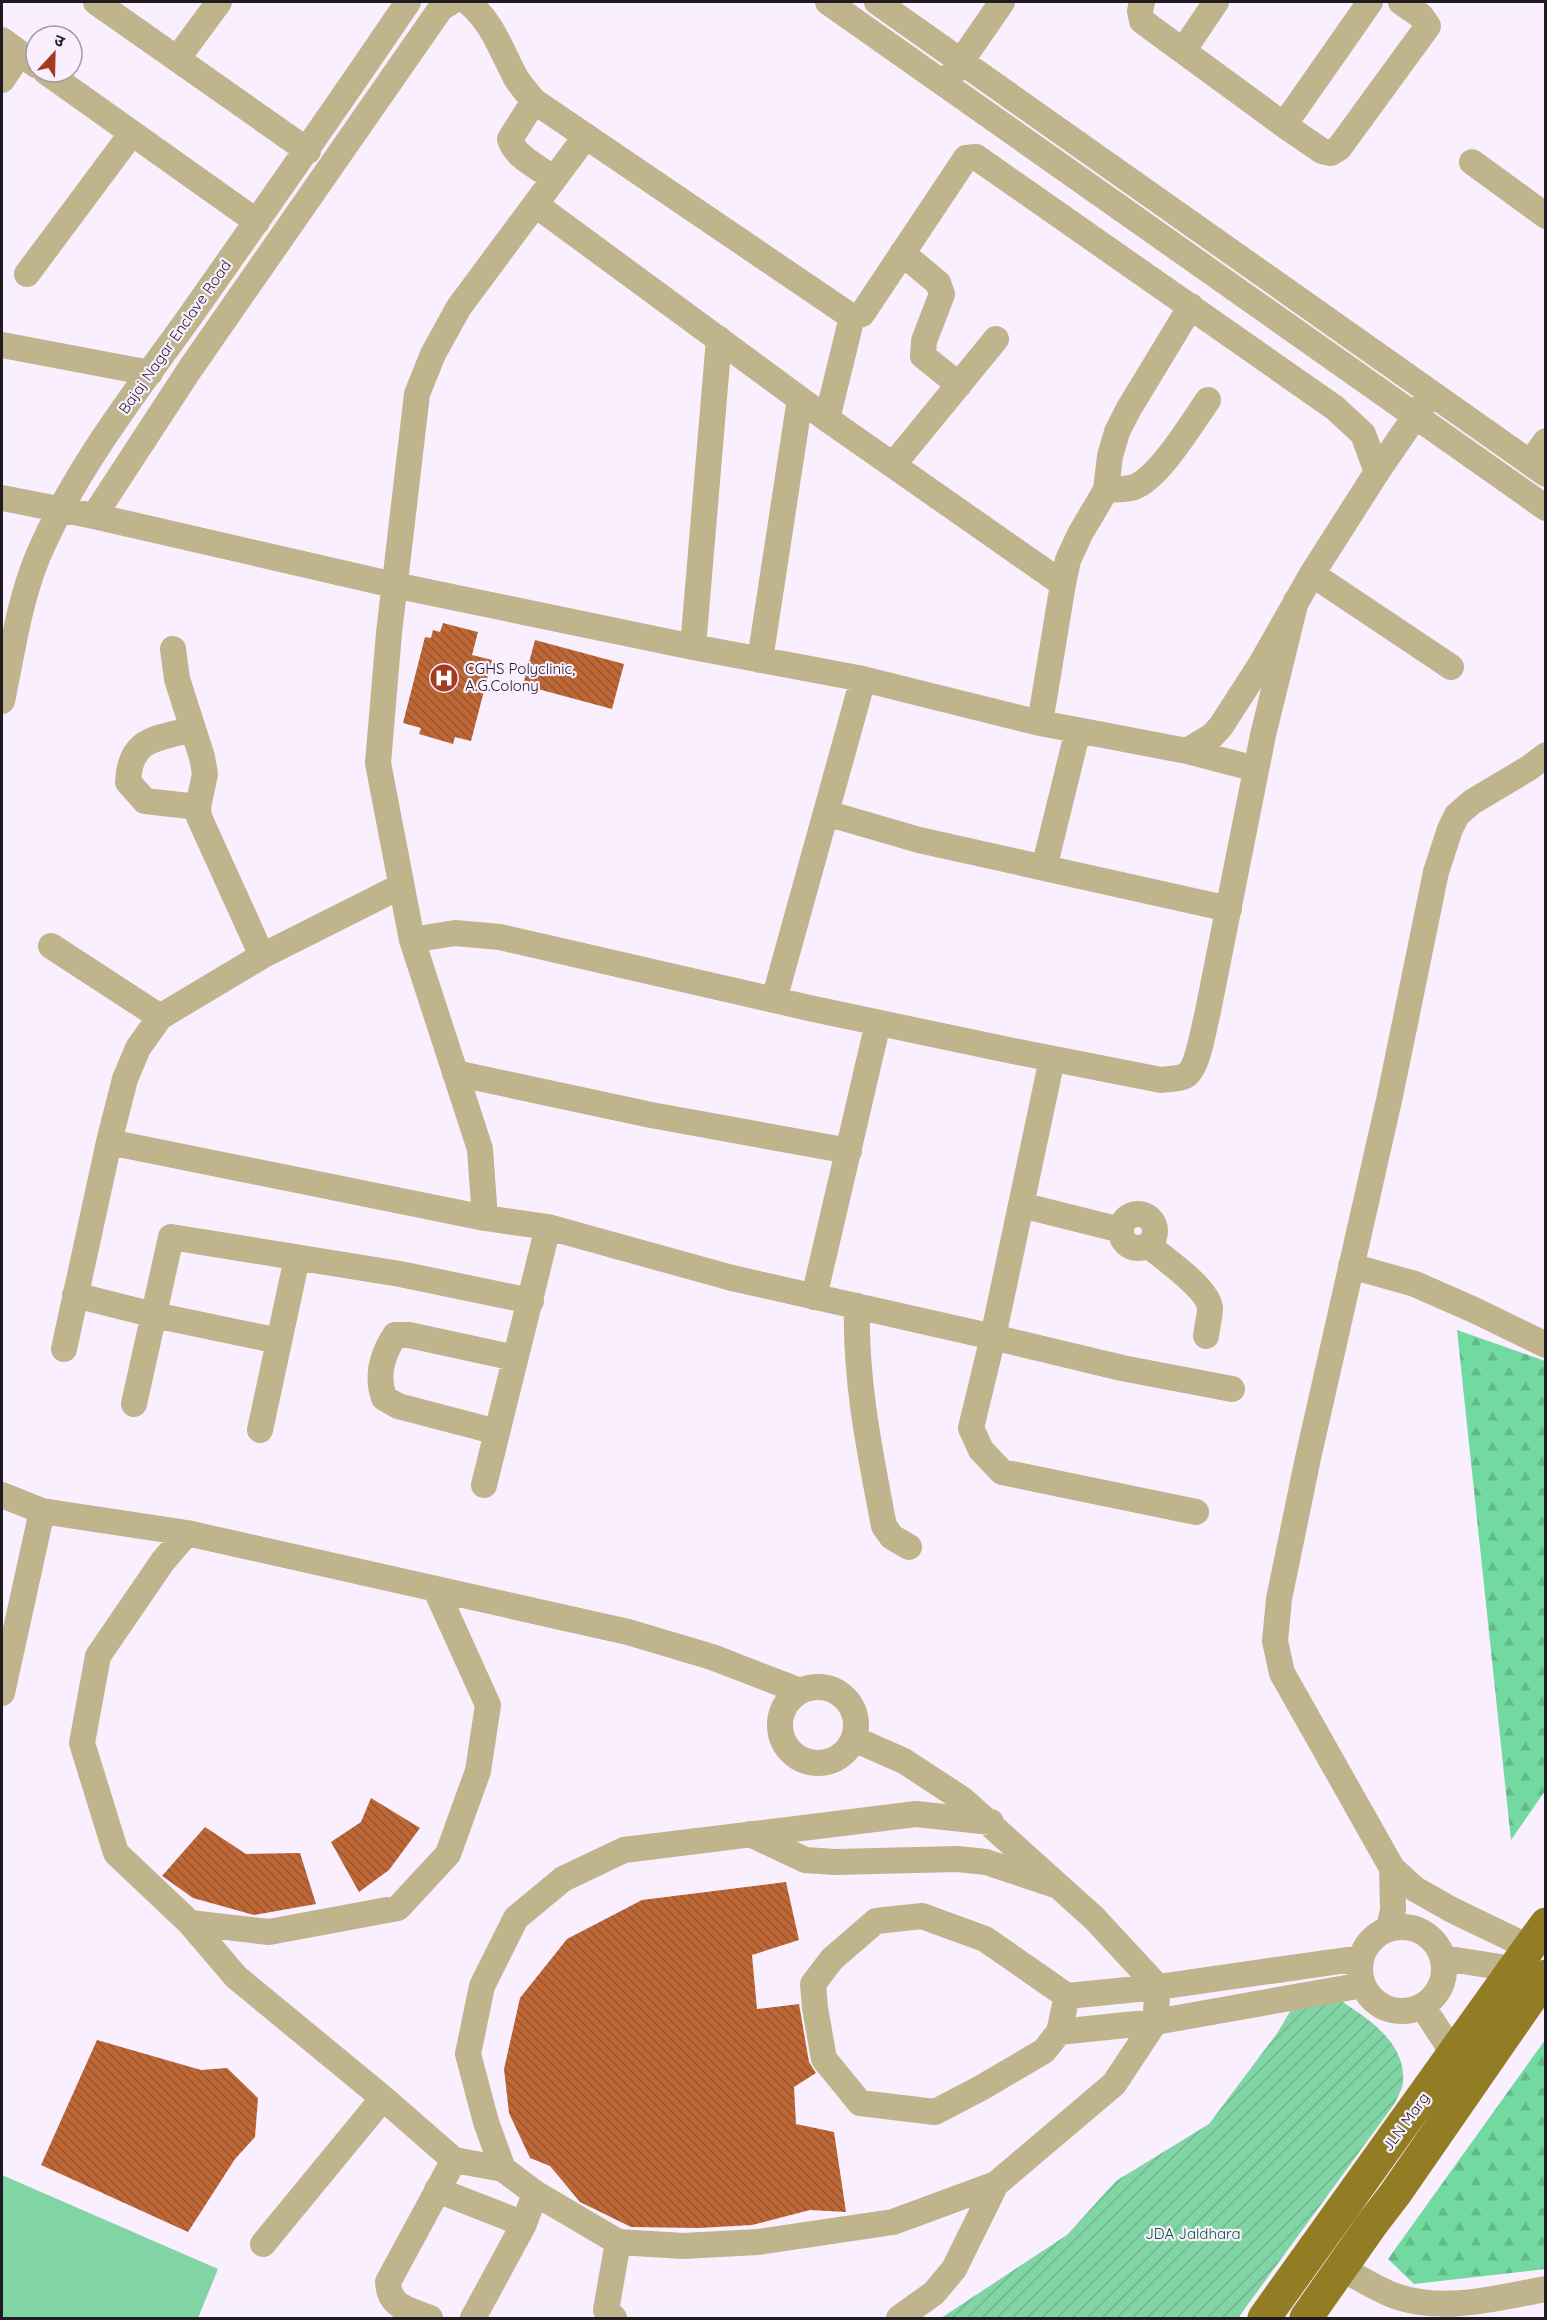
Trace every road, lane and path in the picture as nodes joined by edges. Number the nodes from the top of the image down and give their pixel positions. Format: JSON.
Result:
{"nodes":[{"id":1,"x":96,"y":2,"type":"edge"},
{"id":2,"x":219,"y":2,"type":"edge"},
{"id":3,"x":408,"y":2,"type":"edge"},
{"id":4,"x":451,"y":2,"type":"edge"},
{"id":5,"x":468,"y":2,"type":"edge"},
{"id":6,"x":828,"y":2,"type":"edge"},
{"id":7,"x":876,"y":2,"type":"edge"},
{"id":8,"x":1002,"y":2,"type":"edge"},
{"id":9,"x":1142,"y":2,"type":"edge"},
{"id":10,"x":1216,"y":2,"type":"edge"},
{"id":11,"x":1370,"y":2,"type":"edge"},
{"id":12,"x":1401,"y":2,"type":"edge"},
{"id":13,"x":1183,"y":51,"type":"junction"},
{"id":14,"x":19,"y":52,"type":"edge"},
{"id":15,"x":177,"y":59,"type":"junction"},
{"id":16,"x":960,"y":59,"type":"junction"},
{"id":17,"x":2,"y":80,"type":"edge"},
{"id":18,"x":63,"y":84,"type":"edge"},
{"id":19,"x":947,"y":84,"type":"junction"},
{"id":20,"x":534,"y":101,"type":"junction"},
{"id":21,"x":1284,"y":125,"type":"junction"},
{"id":22,"x":132,"y":133,"type":"junction"},
{"id":23,"x":586,"y":136,"type":"junction"},
{"id":24,"x":308,"y":151,"type":"junction"},
{"id":25,"x":1472,"y":162,"type":"dead end"},
{"id":26,"x":553,"y":178,"type":"junction"},
{"id":27,"x":537,"y":205,"type":"junction"},
{"id":28,"x":1545,"y":216,"type":"edge"},
{"id":29,"x":256,"y":222,"type":"junction"},
{"id":30,"x":902,"y":253,"type":"junction"},
{"id":31,"x":27,"y":274,"type":"dead end"},
{"id":32,"x":1191,"y":306,"type":"junction"},
{"id":33,"x":852,"y":317,"type":"junction"},
{"id":34,"x":719,"y":339,"type":"junction"},
{"id":35,"x":996,"y":339,"type":"dead end"},
{"id":36,"x":2,"y":345,"type":"edge"},
{"id":37,"x":150,"y":373,"type":"junction"},
{"id":38,"x":959,"y":385,"type":"junction"},
{"id":39,"x":1431,"y":394,"type":"junction"},
{"id":40,"x":800,"y":399,"type":"junction"},
{"id":41,"x":1208,"y":400,"type":"dead end"},
{"id":42,"x":1417,"y":415,"type":"junction"},
{"id":43,"x":827,"y":419,"type":"junction"},
{"id":44,"x":1545,"y":441,"type":"edge"},
{"id":45,"x":893,"y":465,"type":"junction"},
{"id":46,"x":1538,"y":469,"type":"edge"},
{"id":47,"x":1377,"y":472,"type":"junction"},
{"id":48,"x":1106,"y":490,"type":"junction"},
{"id":49,"x":2,"y":498,"type":"edge"},
{"id":50,"x":1545,"y":508,"type":"edge"},
{"id":51,"x":60,"y":510,"type":"junction"},
{"id":52,"x":94,"y":516,"type":"junction"},
{"id":53,"x":1312,"y":574,"type":"junction"},
{"id":54,"x":1063,"y":584,"type":"junction"},
{"id":55,"x":394,"y":585,"type":"junction"},
{"id":56,"x":1296,"y":601,"type":"junction"},
{"id":57,"x":693,"y":647,"type":"junction"},
{"id":58,"x":173,"y":649,"type":"dead end"},
{"id":59,"x":760,"y":660,"type":"junction"},
{"id":60,"x":1451,"y":667,"type":"dead end"},
{"id":61,"x":863,"y":679,"type":"junction"},
{"id":62,"x":2,"y":702,"type":"edge"},
{"id":63,"x":1040,"y":723,"type":"junction"},
{"id":64,"x":1221,"y":726,"type":"junction"},
{"id":65,"x":193,"y":729,"type":"junction"},
{"id":66,"x":1078,"y":730,"type":"junction"},
{"id":67,"x":1263,"y":735,"type":"junction"},
{"id":68,"x":1187,"y":752,"type":"junction"},
{"id":69,"x":1545,"y":755,"type":"edge"},
{"id":70,"x":1256,"y":768,"type":"junction"},
{"id":71,"x":198,"y":807,"type":"junction"},
{"id":72,"x":826,"y":813,"type":"junction"},
{"id":73,"x":1044,"y":868,"type":"junction"},
{"id":74,"x":401,"y":886,"type":"junction"},
{"id":75,"x":1229,"y":909,"type":"junction"},
{"id":76,"x":412,"y":940,"type":"junction"},
{"id":77,"x":51,"y":946,"type":"dead end"},
{"id":78,"x":262,"y":956,"type":"junction"},
{"id":79,"x":774,"y":1000,"type":"junction"},
{"id":80,"x":160,"y":1017,"type":"junction"},
{"id":81,"x":878,"y":1023,"type":"junction"},
{"id":82,"x":1052,"y":1059,"type":"junction"},
{"id":83,"x":455,"y":1073,"type":"junction"},
{"id":84,"x":108,"y":1142,"type":"junction"},
{"id":85,"x":849,"y":1151,"type":"junction"},
{"id":86,"x":1021,"y":1205,"type":"junction"},
{"id":87,"x":485,"y":1218,"type":"junction"},
{"id":88,"x":548,"y":1227,"type":"junction"},
{"id":89,"x":297,"y":1258,"type":"junction"},
{"id":90,"x":1351,"y":1266,"type":"junction"},
{"id":91,"x":75,"y":1295,"type":"junction"},
{"id":92,"x":814,"y":1297,"type":"junction"},
{"id":93,"x":531,"y":1301,"type":"junction"},
{"id":94,"x":857,"y":1306,"type":"junction"},
{"id":95,"x":154,"y":1315,"type":"junction"},
{"id":96,"x":1206,"y":1336,"type":"dead end"},
{"id":97,"x":993,"y":1337,"type":"junction"},
{"id":98,"x":279,"y":1341,"type":"junction"},
{"id":99,"x":1545,"y":1345,"type":"edge"},
{"id":100,"x":64,"y":1349,"type":"dead end"},
{"id":101,"x":515,"y":1358,"type":"junction"},
{"id":102,"x":1232,"y":1389,"type":"dead end"},
{"id":103,"x":134,"y":1404,"type":"dead end"},
{"id":104,"x":260,"y":1430,"type":"dead end"},
{"id":105,"x":497,"y":1432,"type":"junction"},
{"id":106,"x":484,"y":1485,"type":"dead end"},
{"id":107,"x":2,"y":1495,"type":"edge"},
{"id":108,"x":42,"y":1511,"type":"junction"},
{"id":109,"x":1196,"y":1512,"type":"dead end"},
{"id":110,"x":187,"y":1533,"type":"junction"},
{"id":111,"x":909,"y":1547,"type":"dead end"},
{"id":112,"x":436,"y":1590,"type":"junction"},
{"id":113,"x":800,"y":1691,"type":"junction"},
{"id":114,"x":2,"y":1694,"type":"edge"},
{"id":115,"x":854,"y":1739,"type":"junction"},
{"id":116,"x":991,"y":1822,"type":"junction"},
{"id":117,"x":750,"y":1834,"type":"junction"},
{"id":118,"x":1392,"y":1868,"type":"junction"},
{"id":119,"x":1060,"y":1887,"type":"junction"},
{"id":120,"x":190,"y":1923,"type":"junction"},
{"id":121,"x":1389,"y":1929,"type":"junction"},
{"id":122,"x":1529,"y":1947,"type":"edge"},
{"id":123,"x":1361,"y":1958,"type":"junction"},
{"id":124,"x":1443,"y":1958,"type":"junction"},
{"id":125,"x":1545,"y":1976,"type":"edge"},
{"id":126,"x":1363,"y":1985,"type":"junction"},
{"id":127,"x":1158,"y":1987,"type":"junction"},
{"id":128,"x":1068,"y":1996,"type":"junction"},
{"id":129,"x":1423,"y":2007,"type":"junction"},
{"id":130,"x":1155,"y":2022,"type":"junction"},
{"id":131,"x":1059,"y":2032,"type":"junction"},
{"id":132,"x":1453,"y":2053,"type":"junction"},
{"id":133,"x":383,"y":2098,"type":"junction"},
{"id":134,"x":454,"y":2160,"type":"junction"},
{"id":135,"x":503,"y":2169,"type":"junction"},
{"id":136,"x":996,"y":2184,"type":"junction"},
{"id":137,"x":437,"y":2190,"type":"junction"},
{"id":138,"x":535,"y":2193,"type":"junction"},
{"id":139,"x":524,"y":2224,"type":"junction"},
{"id":140,"x":618,"y":2242,"type":"junction"},
{"id":141,"x":263,"y":2244,"type":"dead end"},
{"id":142,"x":1341,"y":2268,"type":"junction"},
{"id":143,"x":1545,"y":2289,"type":"edge"},
{"id":144,"x":430,"y":2319,"type":"edge"},
{"id":145,"x":473,"y":2319,"type":"edge"},
{"id":146,"x":614,"y":2319,"type":"edge"},
{"id":147,"x":899,"y":2319,"type":"edge"},
{"id":148,"x":1264,"y":2319,"type":"edge"},
{"id":149,"x":1306,"y":2319,"type":"edge"}],
"edges":[{"from":1,"to":15,"type":"street"},
{"from":2,"to":15,"type":"street"},
{"from":3,"to":24,"type":"street","name":"Bajaj Nagar Enclave Road"},
{"from":4,"to":52,"type":"street"},
{"from":5,"to":20,"type":"street"},
{"from":6,"to":19,"type":"street"},
{"from":7,"to":16,"type":"street"},
{"from":8,"to":16,"type":"street"},
{"from":9,"to":13,"type":"street"},
{"from":10,"to":13,"type":"street"},
{"from":11,"to":21,"type":"street"},
{"from":12,"to":21,"type":"street"},
{"from":13,"to":21,"type":"street"},
{"from":14,"to":17,"type":"street"},
{"from":15,"to":24,"type":"street"},
{"from":16,"to":19,"type":"street"},
{"from":16,"to":39,"type":"street"},
{"from":18,"to":22,"type":"street"},
{"from":19,"to":42,"type":"street"},
{"from":20,"to":23,"type":"street"},
{"from":20,"to":26,"type":"street"},
{"from":22,"to":29,"type":"street"},
{"from":22,"to":31,"type":"street"},
{"from":23,"to":26,"type":"street"},
{"from":23,"to":33,"type":"street"},
{"from":24,"to":29,"type":"street","name":"Bajaj Nagar Enclave Road"},
{"from":25,"to":28,"type":"street"},
{"from":26,"to":27,"type":"street"},
{"from":27,"to":34,"type":"street"},
{"from":27,"to":55,"type":"street"},
{"from":29,"to":37,"type":"street","name":"Bajaj Nagar Enclave Road"},
{"from":30,"to":32,"type":"street"},
{"from":30,"to":33,"type":"street"},
{"from":30,"to":38,"type":"street"},
{"from":32,"to":47,"type":"street"},
{"from":32,"to":48,"type":"street"},
{"from":33,"to":43,"type":"street"},
{"from":34,"to":40,"type":"street"},
{"from":34,"to":57,"type":"street"},
{"from":35,"to":38,"type":"street"},
{"from":36,"to":37,"type":"street"},
{"from":37,"to":51,"type":"street","name":"Bajaj Nagar Enclave Road"},
{"from":38,"to":45,"type":"street"},
{"from":39,"to":42,"type":"street"},
{"from":39,"to":46,"type":"street"},
{"from":40,"to":43,"type":"street"},
{"from":40,"to":59,"type":"street"},
{"from":41,"to":48,"type":"street"},
{"from":42,"to":47,"type":"street"},
{"from":42,"to":50,"type":"street"},
{"from":43,"to":45,"type":"street"},
{"from":44,"to":46,"type":"street"},
{"from":45,"to":54,"type":"street"},
{"from":47,"to":53,"type":"street"},
{"from":48,"to":54,"type":"street"},
{"from":49,"to":51,"type":"street"},
{"from":51,"to":52,"type":"street"},
{"from":51,"to":62,"type":"street","name":"Bajaj Nagar Enclave Road"},
{"from":52,"to":55,"type":"street"},
{"from":53,"to":56,"type":"street"},
{"from":53,"to":60,"type":"street"},
{"from":54,"to":63,"type":"street"},
{"from":55,"to":57,"type":"street"},
{"from":55,"to":74,"type":"street"},
{"from":56,"to":64,"type":"street"},
{"from":56,"to":67,"type":"street"},
{"from":57,"to":59,"type":"street"},
{"from":58,"to":65,"type":"street"},
{"from":59,"to":61,"type":"street"},
{"from":61,"to":63,"type":"street"},
{"from":61,"to":72,"type":"street"},
{"from":63,"to":66,"type":"street"},
{"from":64,"to":67,"type":"street"},
{"from":64,"to":68,"type":"street"},
{"from":65,"to":71,"type":"street"},
{"from":65,"to":71,"type":"street"},
{"from":66,"to":68,"type":"street"},
{"from":66,"to":73,"type":"street"},
{"from":67,"to":70,"type":"street"},
{"from":68,"to":70,"type":"street"},
{"from":69,"to":90,"type":"street"},
{"from":70,"to":75,"type":"street"},
{"from":71,"to":78,"type":"street"},
{"from":72,"to":73,"type":"street"},
{"from":72,"to":79,"type":"street"},
{"from":73,"to":75,"type":"street"},
{"from":74,"to":76,"type":"street"},
{"from":74,"to":78,"type":"street"},
{"from":75,"to":82,"type":"street"},
{"from":76,"to":79,"type":"street"},
{"from":76,"to":83,"type":"street"},
{"from":77,"to":80,"type":"street"},
{"from":78,"to":80,"type":"street"},
{"from":79,"to":81,"type":"street"},
{"from":80,"to":84,"type":"street"},
{"from":81,"to":82,"type":"street"},
{"from":81,"to":85,"type":"street"},
{"from":82,"to":86,"type":"street"},
{"from":83,"to":85,"type":"street"},
{"from":83,"to":87,"type":"street"},
{"from":84,"to":87,"type":"street"},
{"from":84,"to":91,"type":"street"},
{"from":85,"to":92,"type":"street"},
{"from":86,"to":96,"type":"street"},
{"from":86,"to":97,"type":"street"},
{"from":87,"to":88,"type":"street"},
{"from":88,"to":92,"type":"street"},
{"from":88,"to":93,"type":"street"},
{"from":89,"to":93,"type":"street"},
{"from":89,"to":95,"type":"street"},
{"from":89,"to":98,"type":"street"},
{"from":90,"to":99,"type":"street"},
{"from":90,"to":118,"type":"street"},
{"from":91,"to":95,"type":"street"},
{"from":91,"to":100,"type":"street"},
{"from":92,"to":94,"type":"street"},
{"from":93,"to":101,"type":"street"},
{"from":94,"to":97,"type":"street"},
{"from":94,"to":111,"type":"street"},
{"from":95,"to":98,"type":"street"},
{"from":95,"to":103,"type":"street"},
{"from":97,"to":102,"type":"street"},
{"from":97,"to":109,"type":"street"},
{"from":98,"to":104,"type":"street"},
{"from":101,"to":105,"type":"street"},
{"from":101,"to":105,"type":"street"},
{"from":105,"to":106,"type":"street"},
{"from":107,"to":108,"type":"street"},
{"from":108,"to":110,"type":"street"},
{"from":108,"to":114,"type":"street"},
{"from":110,"to":112,"type":"street"},
{"from":110,"to":120,"type":"street"},
{"from":112,"to":113,"type":"street"},
{"from":112,"to":120,"type":"street"},
{"from":113,"to":115,"type":"street"},
{"from":113,"to":115,"type":"street"},
{"from":115,"to":116,"type":"street"},
{"from":116,"to":117,"type":"street"},
{"from":116,"to":119,"type":"street"},
{"from":117,"to":119,"type":"street"},
{"from":117,"to":135,"type":"street"},
{"from":118,"to":121,"type":"street"},
{"from":118,"to":122,"type":"street"},
{"from":119,"to":127,"type":"street"},
{"from":120,"to":133,"type":"street"},
{"from":121,"to":123,"type":"street"},
{"from":121,"to":124,"type":"street"},
{"from":122,"to":124,"type":"street"},
{"from":122,"to":132,"type":"main road","name":"JLN Marg"},
{"from":123,"to":126,"type":"street"},
{"from":123,"to":127,"type":"street"},
{"from":124,"to":129,"type":"street"},
{"from":125,"to":142,"type":"main road"},
{"from":126,"to":129,"type":"street"},
{"from":126,"to":130,"type":"street"},
{"from":127,"to":128,"type":"street"},
{"from":127,"to":130,"type":"street"},
{"from":128,"to":131,"type":"street"},
{"from":128,"to":131,"type":"street"},
{"from":129,"to":132,"type":"street"},
{"from":130,"to":131,"type":"street"},
{"from":130,"to":136,"type":"street"},
{"from":132,"to":148,"type":"main road","name":"JLN Marg"},
{"from":133,"to":134,"type":"street"},
{"from":133,"to":141,"type":"street"},
{"from":134,"to":135,"type":"street"},
{"from":134,"to":137,"type":"street"},
{"from":135,"to":138,"type":"street"},
{"from":136,"to":140,"type":"street"},
{"from":136,"to":147,"type":"street"},
{"from":137,"to":139,"type":"street"},
{"from":137,"to":144,"type":"street"},
{"from":138,"to":139,"type":"street"},
{"from":138,"to":140,"type":"street"},
{"from":139,"to":145,"type":"street"},
{"from":140,"to":146,"type":"street"},
{"from":142,"to":143,"type":"street"},
{"from":142,"to":149,"type":"main road"}]}
